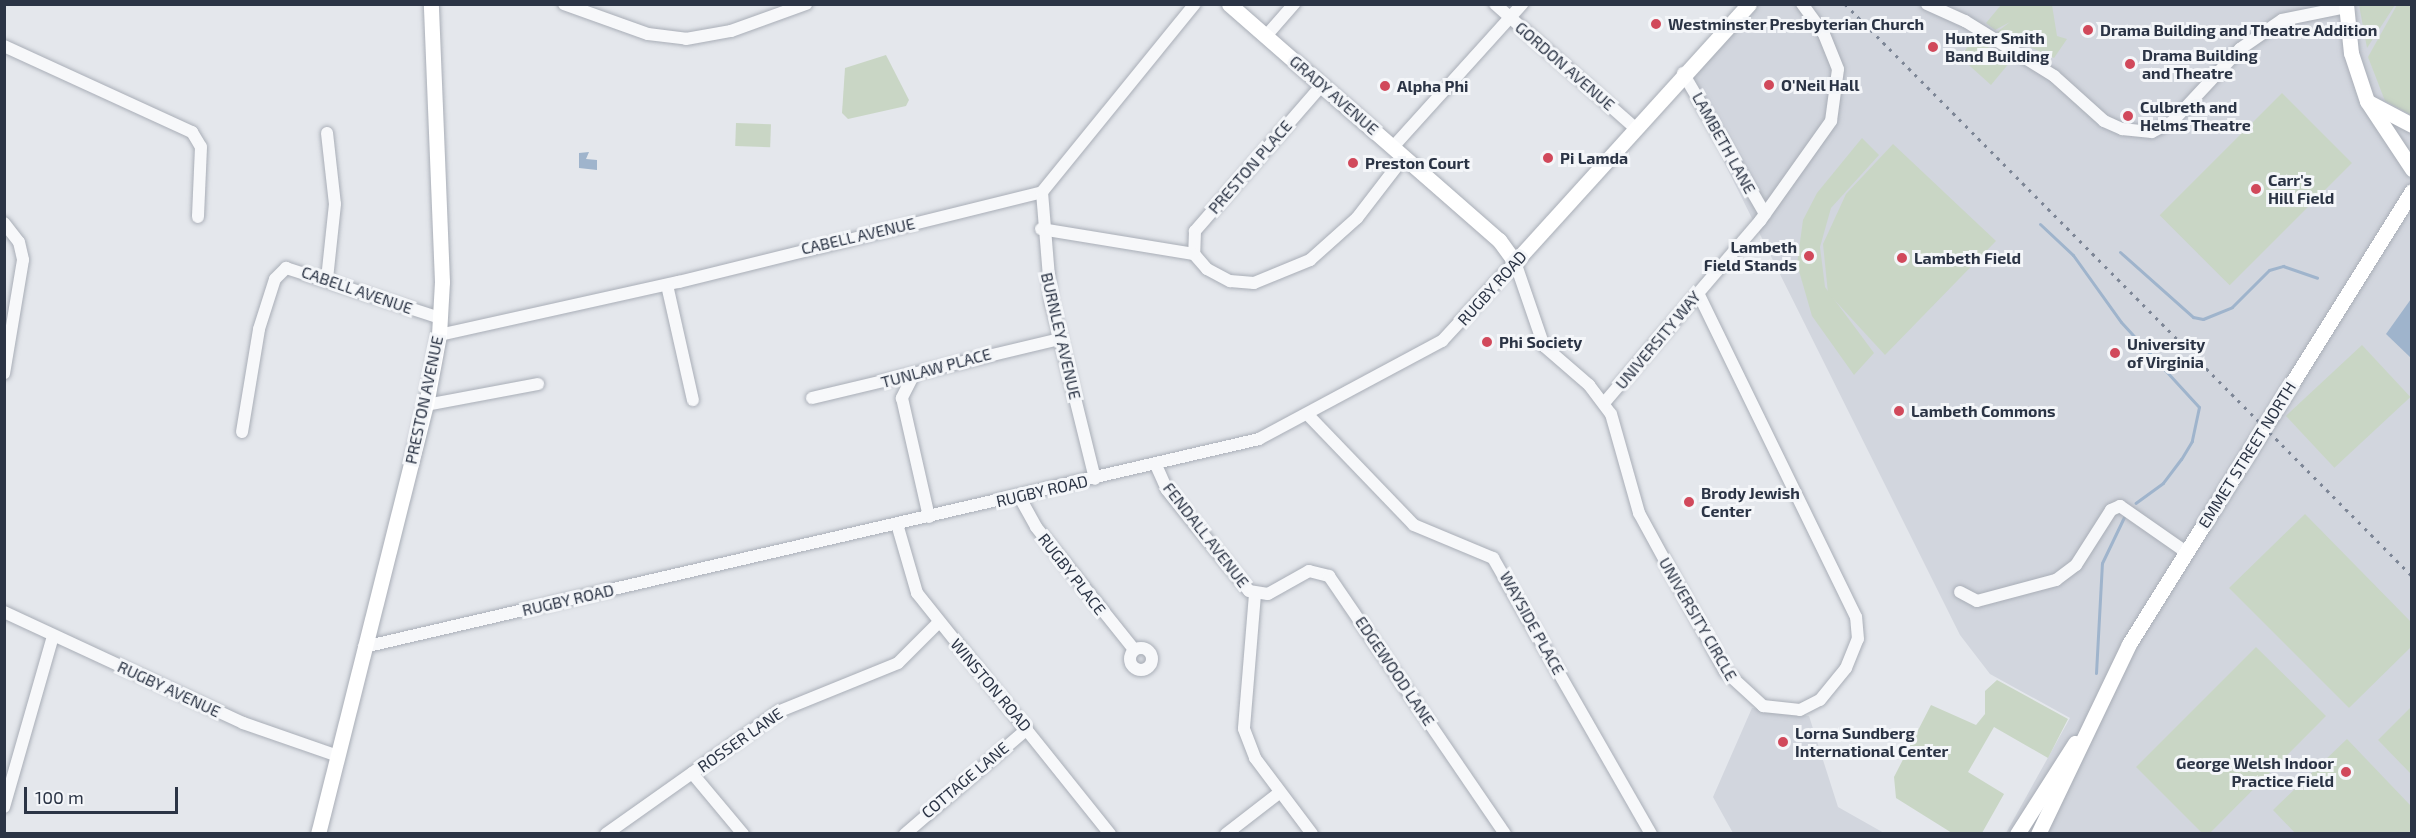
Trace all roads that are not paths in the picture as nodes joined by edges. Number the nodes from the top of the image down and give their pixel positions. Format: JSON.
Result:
{"nodes":[{"id":1,"x":430,"y":4,"type":"edge"},
{"id":2,"x":564,"y":4,"type":"edge"},
{"id":3,"x":806,"y":4,"type":"edge"},
{"id":4,"x":1195,"y":4,"type":"edge"},
{"id":5,"x":1229,"y":4,"type":"edge"},
{"id":6,"x":1294,"y":4,"type":"edge"},
{"id":7,"x":1495,"y":4,"type":"edge"},
{"id":8,"x":1522,"y":4,"type":"edge"},
{"id":9,"x":1749,"y":4,"type":"edge"},
{"id":10,"x":1802,"y":4,"type":"edge"},
{"id":11,"x":1927,"y":4,"type":"edge"},
{"id":12,"x":2346,"y":6,"type":"edge"},
{"id":13,"x":1511,"y":18,"type":"junction"},
{"id":14,"x":1266,"y":36,"type":"junction"},
{"id":15,"x":4,"y":46,"type":"edge"},
{"id":16,"x":1683,"y":73,"type":"junction"},
{"id":17,"x":1322,"y":85,"type":"junction"},
{"id":18,"x":2367,"y":101,"type":"junction"},
{"id":19,"x":2412,"y":125,"type":"edge"},
{"id":20,"x":1635,"y":127,"type":"junction"},
{"id":21,"x":327,"y":133,"type":"dead end"},
{"id":22,"x":1399,"y":152,"type":"junction"},
{"id":23,"x":2412,"y":169,"type":"edge"},
{"id":24,"x":2412,"y":191,"type":"edge"},
{"id":25,"x":1042,"y":192,"type":"junction"},
{"id":26,"x":1765,"y":213,"type":"junction"},
{"id":27,"x":198,"y":217,"type":"dead end"},
{"id":28,"x":4,"y":223,"type":"edge"},
{"id":29,"x":1041,"y":230,"type":"junction"},
{"id":30,"x":1194,"y":254,"type":"junction"},
{"id":31,"x":1515,"y":262,"type":"junction"},
{"id":32,"x":327,"y":279,"type":"junction"},
{"id":33,"x":667,"y":285,"type":"junction"},
{"id":34,"x":1698,"y":293,"type":"junction"},
{"id":35,"x":440,"y":318,"type":"junction"},
{"id":36,"x":439,"y":335,"type":"junction"},
{"id":37,"x":1060,"y":339,"type":"junction"},
{"id":38,"x":4,"y":373,"type":"edge"},
{"id":39,"x":913,"y":375,"type":"junction"},
{"id":40,"x":538,"y":384,"type":"dead end"},
{"id":41,"x":812,"y":398,"type":"dead end"},
{"id":42,"x":693,"y":400,"type":"dead end"},
{"id":43,"x":1604,"y":403,"type":"junction"},
{"id":44,"x":426,"y":405,"type":"junction"},
{"id":45,"x":1309,"y":416,"type":"junction"},
{"id":46,"x":242,"y":432,"type":"dead end"},
{"id":47,"x":1156,"y":465,"type":"junction"},
{"id":48,"x":1095,"y":479,"type":"junction"},
{"id":49,"x":1019,"y":496,"type":"junction"},
{"id":50,"x":929,"y":517,"type":"junction"},
{"id":51,"x":897,"y":524,"type":"junction"},
{"id":52,"x":2186,"y":552,"type":"junction"},
{"id":53,"x":1960,"y":592,"type":"dead end"},
{"id":54,"x":1255,"y":594,"type":"junction"},
{"id":55,"x":4,"y":612,"type":"edge"},
{"id":56,"x":939,"y":622,"type":"junction"},
{"id":57,"x":53,"y":636,"type":"junction"},
{"id":58,"x":364,"y":647,"type":"junction"},
{"id":59,"x":1132,"y":647,"type":"dead end"},
{"id":60,"x":2089,"y":723,"type":"junction"},
{"id":61,"x":1027,"y":729,"type":"junction"},
{"id":62,"x":339,"y":756,"type":"junction"},
{"id":63,"x":692,"y":773,"type":"junction"},
{"id":64,"x":1279,"y":793,"type":"junction"},
{"id":65,"x":4,"y":807,"type":"edge"},
{"id":66,"x":318,"y":834,"type":"edge"},
{"id":67,"x":606,"y":834,"type":"edge"},
{"id":68,"x":742,"y":834,"type":"edge"},
{"id":69,"x":905,"y":834,"type":"edge"},
{"id":70,"x":1110,"y":834,"type":"edge"},
{"id":71,"x":1226,"y":834,"type":"edge"},
{"id":72,"x":1312,"y":834,"type":"edge"},
{"id":73,"x":1505,"y":834,"type":"edge"},
{"id":74,"x":1651,"y":834,"type":"edge"},
{"id":75,"x":2017,"y":834,"type":"edge"},
{"id":76,"x":2038,"y":834,"type":"edge"}],
"edges":[{"from":1,"to":35,"type":"main road","name":"PRESTON AVENUE"},
{"from":2,"to":3,"type":"street"},
{"from":4,"to":25,"type":"street"},
{"from":5,"to":14,"type":"main road","name":"GRADY AVENUE"},
{"from":6,"to":14,"type":"street"},
{"from":7,"to":13,"type":"street","name":"GORDON AVENUE"},
{"from":8,"to":13,"type":"street"},
{"from":9,"to":16,"type":"main road","name":"RUGBY ROAD"},
{"from":10,"to":26,"type":"street","name":"UNIVERSITY WAY"},
{"from":11,"to":12,"type":"street"},
{"from":12,"to":18,"type":"main road"},
{"from":13,"to":20,"type":"street","name":"GORDON AVENUE"},
{"from":13,"to":22,"type":"street"},
{"from":14,"to":17,"type":"main road","name":"GRADY AVENUE"},
{"from":15,"to":27,"type":"street"},
{"from":16,"to":20,"type":"main road","name":"RUGBY ROAD"},
{"from":16,"to":26,"type":"street","name":"LAMBETH LANE"},
{"from":17,"to":22,"type":"main road","name":"GRADY AVENUE"},
{"from":17,"to":30,"type":"street","name":"PRESTON PLACE"},
{"from":18,"to":19,"type":"main road"},
{"from":18,"to":23,"type":"main road"},
{"from":20,"to":31,"type":"main road","name":"RUGBY ROAD"},
{"from":21,"to":32,"type":"street"},
{"from":22,"to":30,"type":"street"},
{"from":22,"to":31,"type":"main road","name":"GRADY AVENUE"},
{"from":24,"to":52,"type":"main road","name":"EMMET STREET NORTH"},
{"from":25,"to":29,"type":"street","name":"BURNLEY AVENUE"},
{"from":25,"to":33,"type":"street","name":"CABELL AVENUE"},
{"from":26,"to":34,"type":"street","name":"UNIVERSITY WAY"},
{"from":28,"to":38,"type":"street"},
{"from":29,"to":30,"type":"street"},
{"from":29,"to":37,"type":"street","name":"BURNLEY AVENUE"},
{"from":31,"to":43,"type":"street","name":"UNIVERSITY CIRCLE"},
{"from":31,"to":45,"type":"street","name":"RUGBY ROAD"},
{"from":32,"to":35,"type":"street","name":"CABELL AVENUE"},
{"from":32,"to":46,"type":"street","name":"CABELL AVENUE"},
{"from":33,"to":36,"type":"street","name":"CABELL AVENUE"},
{"from":33,"to":42,"type":"street"},
{"from":34,"to":43,"type":"street","name":"UNIVERSITY WAY"},
{"from":34,"to":43,"type":"street","name":"UNIVERSITY CIRCLE"},
{"from":35,"to":36,"type":"main road","name":"PRESTON AVENUE"},
{"from":36,"to":44,"type":"main road","name":"PRESTON AVENUE"},
{"from":37,"to":39,"type":"street","name":"TUNLAW PLACE"},
{"from":37,"to":48,"type":"street","name":"BURNLEY AVENUE"},
{"from":39,"to":41,"type":"street","name":"TUNLAW PLACE"},
{"from":39,"to":50,"type":"street"},
{"from":40,"to":44,"type":"street"},
{"from":44,"to":58,"type":"main road","name":"PRESTON AVENUE"},
{"from":45,"to":47,"type":"street","name":"RUGBY ROAD"},
{"from":45,"to":74,"type":"street","name":"WAYSIDE PLACE"},
{"from":47,"to":48,"type":"street","name":"RUGBY ROAD"},
{"from":47,"to":54,"type":"street","name":"FENDALL AVENUE"},
{"from":48,"to":49,"type":"street","name":"RUGBY ROAD"},
{"from":49,"to":50,"type":"street","name":"RUGBY ROAD"},
{"from":49,"to":59,"type":"street","name":"RUGBY PLACE"},
{"from":50,"to":51,"type":"street","name":"RUGBY ROAD"},
{"from":51,"to":56,"type":"street","name":"WINSTON ROAD"},
{"from":51,"to":58,"type":"street","name":"RUGBY ROAD"},
{"from":52,"to":53,"type":"street"},
{"from":52,"to":60,"type":"main road","name":"EMMET STREET NORTH"},
{"from":54,"to":64,"type":"street","name":"FENDALL AVENUE"},
{"from":54,"to":73,"type":"street","name":"EDGEWOOD LANE"},
{"from":55,"to":57,"type":"street","name":"RUGBY AVENUE"},
{"from":56,"to":61,"type":"street","name":"WINSTON ROAD"},
{"from":56,"to":63,"type":"street","name":"ROSSER LANE"},
{"from":57,"to":62,"type":"street","name":"RUGBY AVENUE"},
{"from":57,"to":65,"type":"street"},
{"from":58,"to":62,"type":"main road"},
{"from":60,"to":75,"type":"main road","name":"EMMET STREET NORTH"},
{"from":60,"to":76,"type":"main road","name":"EMMET STREET NORTH"},
{"from":61,"to":69,"type":"street","name":"COTTAGE LANE"},
{"from":61,"to":70,"type":"street","name":"WINSTON ROAD"},
{"from":62,"to":66,"type":"main road"},
{"from":63,"to":67,"type":"street","name":"ROSSER LANE"},
{"from":63,"to":68,"type":"street"},
{"from":64,"to":71,"type":"street"},
{"from":64,"to":72,"type":"street","name":"FENDALL AVENUE"}]}
